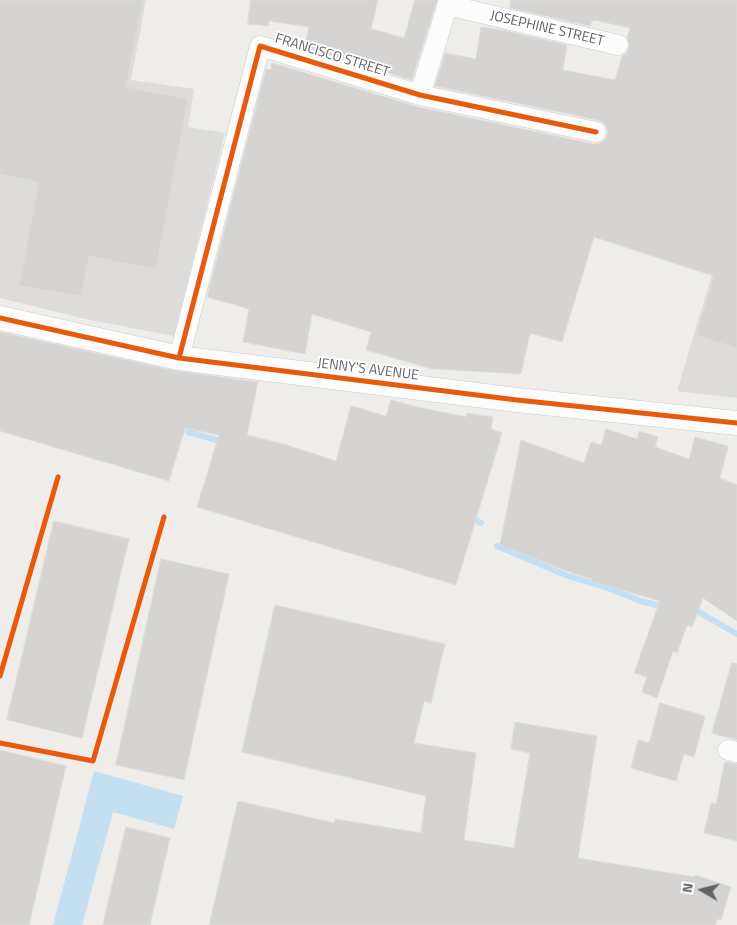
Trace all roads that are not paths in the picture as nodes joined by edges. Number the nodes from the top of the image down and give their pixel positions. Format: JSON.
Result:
{"nodes":[{"id":1,"x":448,"y":3,"type":"edge"},
{"id":2,"x":618,"y":45,"type":"dead end"},
{"id":3,"x":420,"y":95,"type":"junction"},
{"id":4,"x":596,"y":132,"type":"dead end"},
{"id":5,"x":0,"y":318,"type":"edge"},
{"id":6,"x":180,"y":358,"type":"junction"},
{"id":7,"x":737,"y":423,"type":"edge"}],
"edges":[{"from":1,"to":2,"type":"street","name":"JOSEPHINE STREET"},
{"from":1,"to":3,"type":"street"},
{"from":3,"to":4,"type":"street","name":"FRANCISCO STREET"},
{"from":3,"to":6,"type":"street","name":"FRANCISCO STREET"},
{"from":5,"to":6,"type":"street","name":"JENNY'S AVENUE"},
{"from":6,"to":7,"type":"street","name":"JENNY'S AVENUE"}]}
